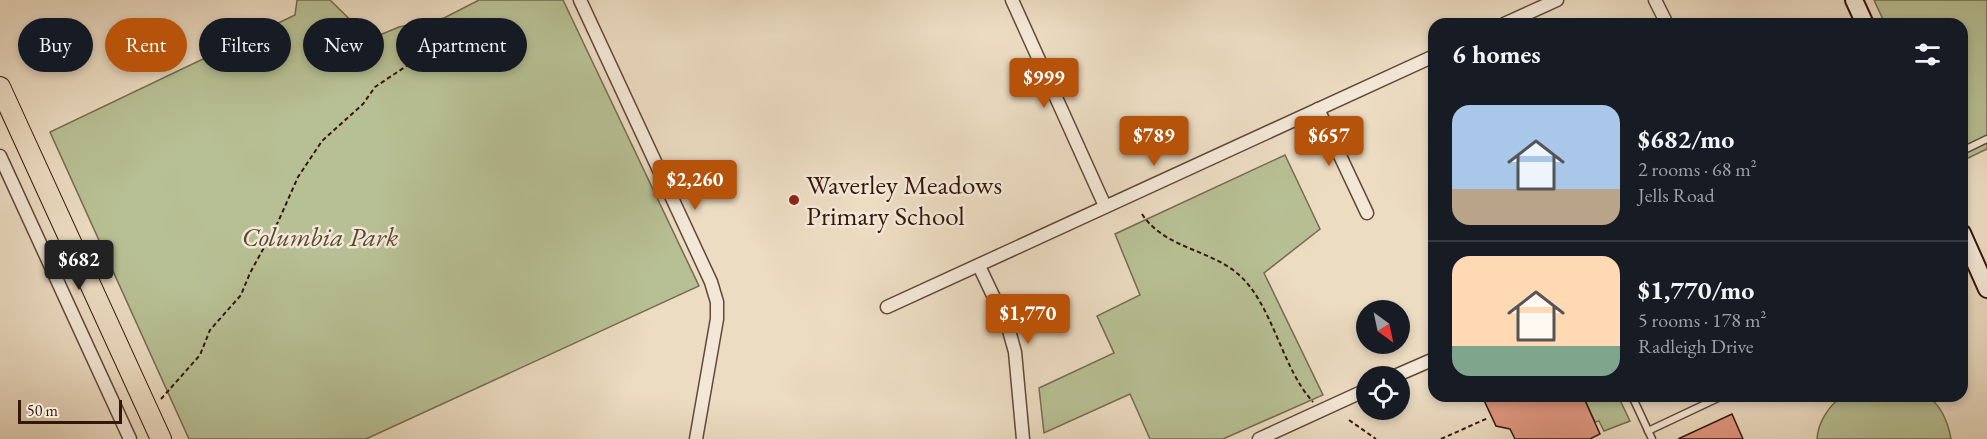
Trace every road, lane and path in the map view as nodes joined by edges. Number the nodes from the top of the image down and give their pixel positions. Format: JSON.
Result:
{"nodes":[{"id":1,"x":580,"y":0,"type":"edge"},
{"id":2,"x":1012,"y":0,"type":"edge"},
{"id":3,"x":1557,"y":0,"type":"edge"},
{"id":4,"x":1655,"y":0,"type":"edge"},
{"id":5,"x":1854,"y":0,"type":"edge"},
{"id":6,"x":1517,"y":18,"type":"edge"},
{"id":7,"x":1664,"y":18,"type":"edge"},
{"id":8,"x":1862,"y":18,"type":"edge"},
{"id":9,"x":1428,"y":59,"type":"edge"},
{"id":10,"x":398,"y":72,"type":"edge"},
{"id":11,"x":0,"y":87,"type":"edge"},
{"id":12,"x":1318,"y":109,"type":"junction"},
{"id":13,"x":1987,"y":139,"type":"edge"},
{"id":14,"x":1968,"y":148,"type":"edge"},
{"id":15,"x":0,"y":156,"type":"edge"},
{"id":16,"x":1105,"y":206,"type":"junction"},
{"id":17,"x":1367,"y":213,"type":"dead end"},
{"id":18,"x":1142,"y":214,"type":"dead end"},
{"id":19,"x":1968,"y":243,"type":"edge"},
{"id":20,"x":979,"y":266,"type":"junction"},
{"id":21,"x":1982,"y":266,"type":"edge"},
{"id":22,"x":1987,"y":289,"type":"edge"},
{"id":23,"x":887,"y":307,"type":"dead end"},
{"id":24,"x":1428,"y":362,"type":"edge"},
{"id":25,"x":1410,"y":369,"type":"edge"},
{"id":26,"x":1356,"y":395,"type":"edge"},
{"id":27,"x":1635,"y":402,"type":"edge"},
{"id":28,"x":1710,"y":402,"type":"edge"},
{"id":29,"x":1321,"y":411,"type":"junction"},
{"id":30,"x":150,"y":413,"type":"junction"},
{"id":31,"x":1488,"y":418,"type":"dead end"},
{"id":32,"x":1349,"y":420,"type":"dead end"},
{"id":33,"x":1648,"y":431,"type":"junction"},
{"id":34,"x":130,"y":439,"type":"edge"},
{"id":35,"x":161,"y":439,"type":"edge"},
{"id":36,"x":696,"y":439,"type":"edge"},
{"id":37,"x":1023,"y":439,"type":"edge"},
{"id":38,"x":1259,"y":439,"type":"edge"},
{"id":39,"x":1376,"y":439,"type":"edge"},
{"id":40,"x":1441,"y":439,"type":"edge"},
{"id":41,"x":1652,"y":439,"type":"edge"}],
"edges":[{"from":1,"to":36,"type":"street"},
{"from":2,"to":16,"type":"street"},
{"from":3,"to":6,"type":"street"},
{"from":4,"to":7,"type":"street"},
{"from":5,"to":8,"type":"street"},
{"from":9,"to":12,"type":"street"},
{"from":10,"to":30,"type":"path"},
{"from":11,"to":30,"type":"main road"},
{"from":12,"to":16,"type":"street"},
{"from":12,"to":17,"type":"street"},
{"from":13,"to":14,"type":"lane"},
{"from":15,"to":34,"type":"street"},
{"from":16,"to":20,"type":"street"},
{"from":18,"to":29,"type":"path"},
{"from":19,"to":21,"type":"street"},
{"from":20,"to":23,"type":"street"},
{"from":20,"to":37,"type":"street"},
{"from":21,"to":22,"type":"street"},
{"from":24,"to":25,"type":"street"},
{"from":26,"to":29,"type":"street"},
{"from":27,"to":33,"type":"lane"},
{"from":28,"to":33,"type":"lane"},
{"from":29,"to":38,"type":"street"},
{"from":30,"to":35,"type":"main road"},
{"from":31,"to":40,"type":"path"},
{"from":32,"to":39,"type":"path"},
{"from":33,"to":41,"type":"lane"}]}
